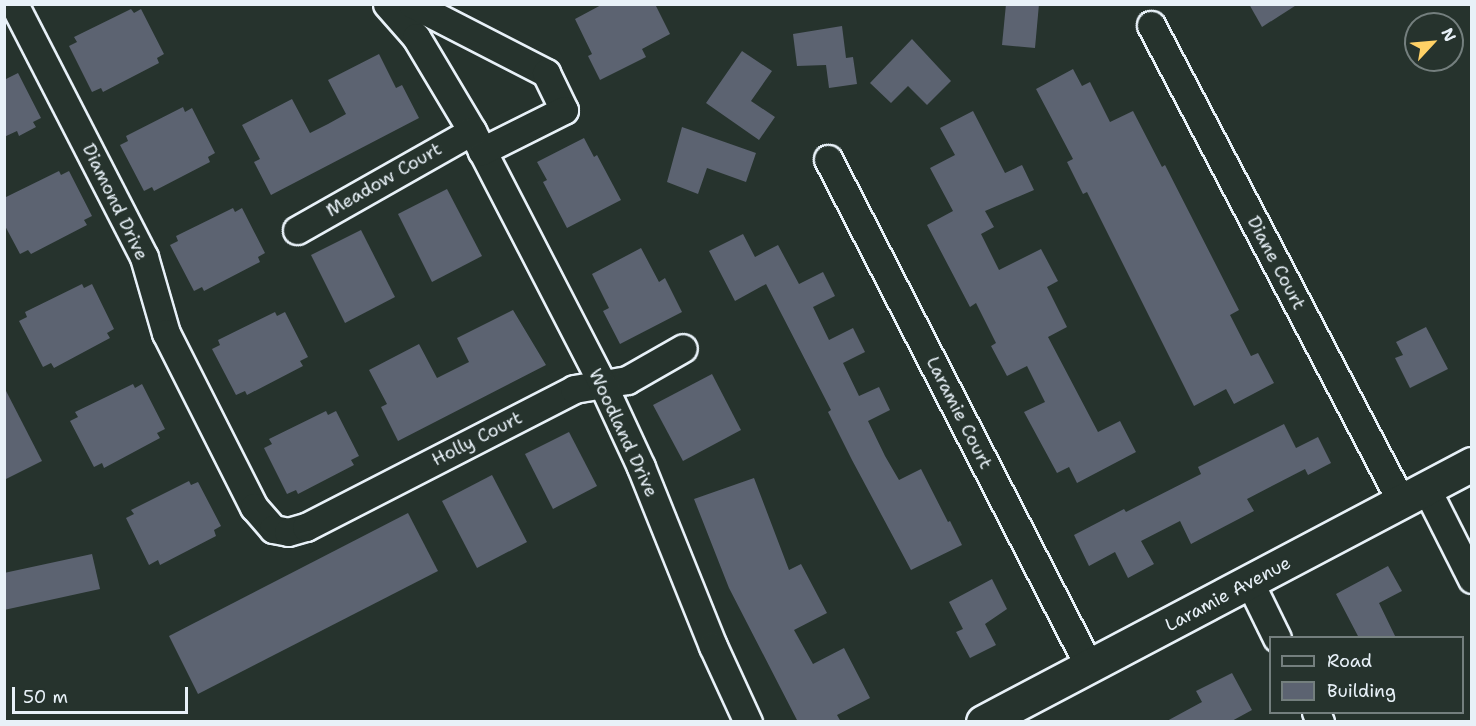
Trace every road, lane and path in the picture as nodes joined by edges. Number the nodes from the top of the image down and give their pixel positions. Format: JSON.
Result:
{"nodes":[{"id":1,"x":14,"y":4,"type":"edge"},
{"id":2,"x":387,"y":4,"type":"edge"},
{"id":3,"x":412,"y":4,"type":"edge"},
{"id":4,"x":1151,"y":25,"type":"dead end"},
{"id":5,"x":477,"y":141,"type":"junction"},
{"id":6,"x":828,"y":159,"type":"dead end"},
{"id":7,"x":297,"y":230,"type":"dead end"},
{"id":8,"x":683,"y":348,"type":"dead end"},
{"id":9,"x":603,"y":386,"type":"junction"},
{"id":10,"x":1472,"y":464,"type":"edge"},
{"id":11,"x":1414,"y":494,"type":"junction"},
{"id":12,"x":273,"y":529,"type":"joint"},
{"id":13,"x":1472,"y":579,"type":"edge"},
{"id":14,"x":1250,"y":583,"type":"junction"},
{"id":15,"x":1276,"y":636,"type":"edge"},
{"id":16,"x":1089,"y":666,"type":"junction"},
{"id":17,"x":748,"y":722,"type":"edge"},
{"id":18,"x":983,"y":722,"type":"edge"}],
"edges":[{"from":1,"to":12,"type":"street","name":"Diamond Drive"},
{"from":2,"to":5,"type":"street","name":"Woodland Drive"},
{"from":3,"to":5,"type":"street"},
{"from":4,"to":11,"type":"street","name":"Diane Court"},
{"from":5,"to":7,"type":"street","name":"Meadow Court"},
{"from":5,"to":9,"type":"street","name":"Woodland Drive"},
{"from":6,"to":16,"type":"street","name":"Laramie Court"},
{"from":8,"to":9,"type":"street","name":"Holly Court"},
{"from":9,"to":12,"type":"street","name":"Holly Court"},
{"from":9,"to":17,"type":"street","name":"Woodland Drive"},
{"from":10,"to":11,"type":"street","name":"Laramie Avenue"},
{"from":11,"to":13,"type":"street","name":"Diane Court"},
{"from":11,"to":14,"type":"street","name":"Laramie Avenue"},
{"from":14,"to":15,"type":"street"},
{"from":14,"to":16,"type":"street","name":"Laramie Avenue"},
{"from":16,"to":18,"type":"street","name":"Laramie Avenue"}]}
